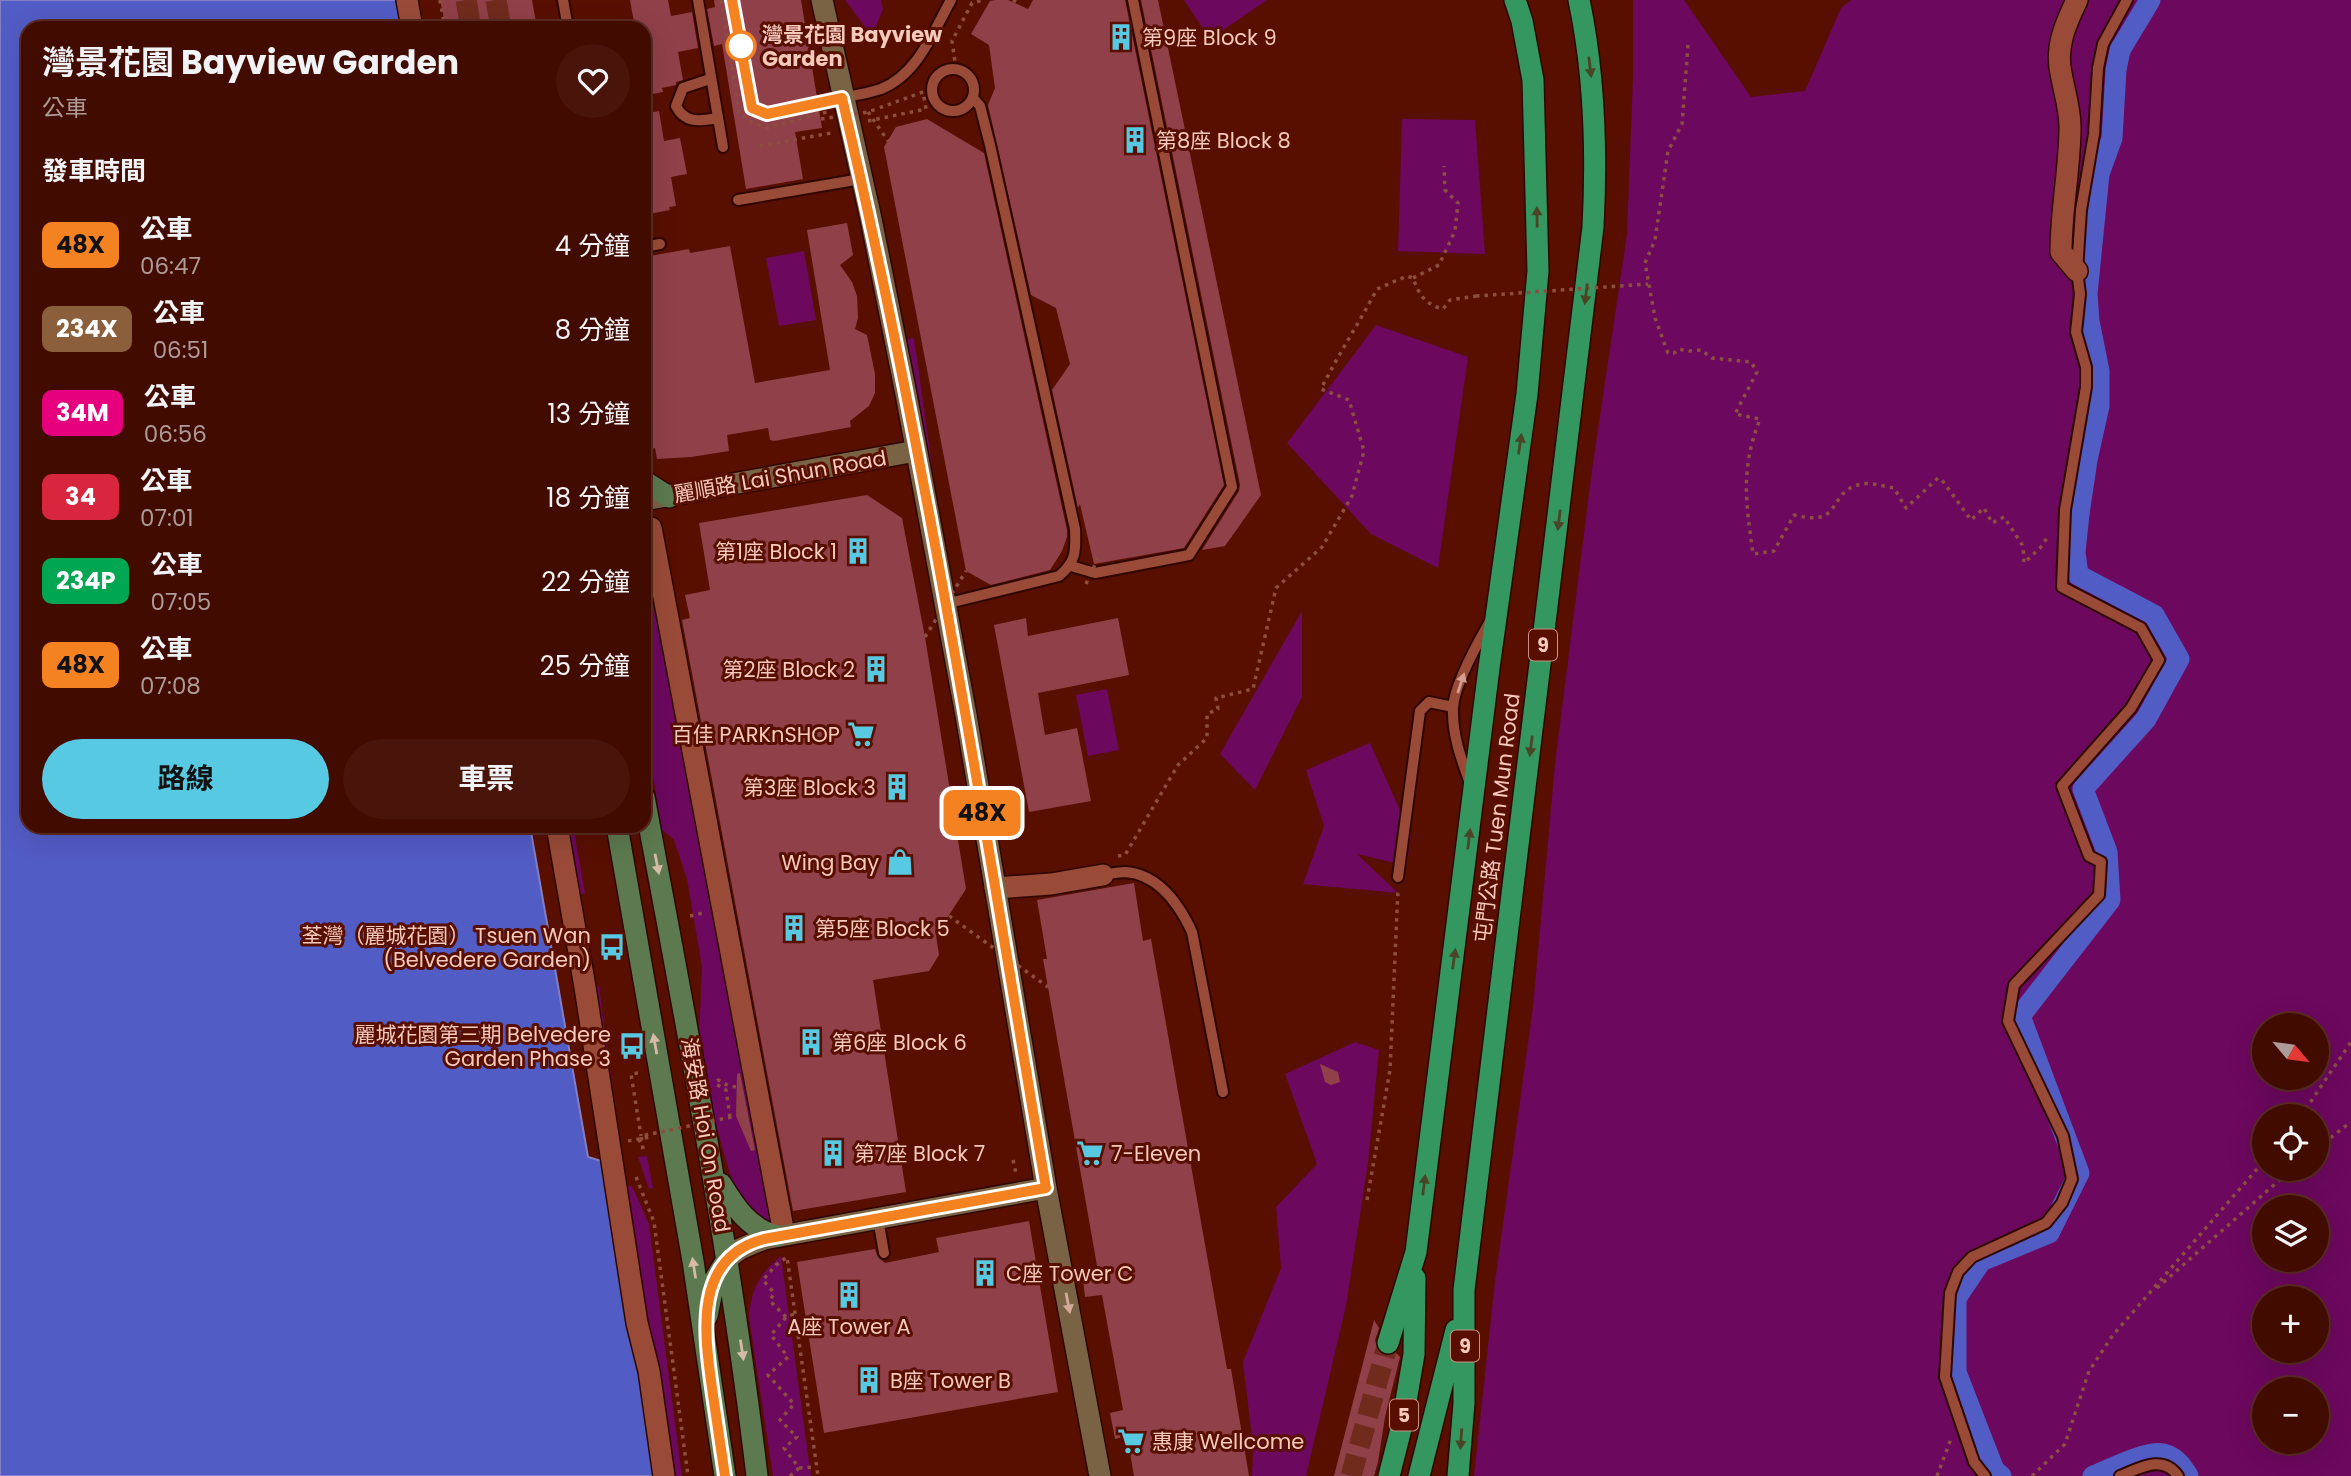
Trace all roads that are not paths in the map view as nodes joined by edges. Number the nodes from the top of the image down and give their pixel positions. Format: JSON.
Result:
{"nodes":[{"id":1,"x":407,"y":0,"type":"edge"},
{"id":2,"x":563,"y":0,"type":"edge"},
{"id":3,"x":698,"y":0,"type":"edge"},
{"id":4,"x":822,"y":0,"type":"edge"},
{"id":5,"x":951,"y":0,"type":"edge"},
{"id":6,"x":1133,"y":0,"type":"edge"},
{"id":7,"x":1515,"y":0,"type":"edge"},
{"id":8,"x":1579,"y":0,"type":"edge"},
{"id":9,"x":2077,"y":0,"type":"edge"},
{"id":10,"x":2127,"y":0,"type":"edge"},
{"id":11,"x":411,"y":21,"type":"edge"},
{"id":12,"x":567,"y":21,"type":"edge"},
{"id":13,"x":1148,"y":74,"type":"junction"},
{"id":14,"x":1135,"y":76,"type":"dead end"},
{"id":15,"x":710,"y":79,"type":"junction"},
{"id":16,"x":842,"y":98,"type":"junction"},
{"id":17,"x":973,"y":98,"type":"junction"},
{"id":18,"x":718,"y":118,"type":"junction"},
{"id":19,"x":723,"y":147,"type":"dead end"},
{"id":20,"x":862,"y":179,"type":"junction"},
{"id":21,"x":738,"y":200,"type":"dead end"},
{"id":22,"x":660,"y":244,"type":"dead end"},
{"id":23,"x":651,"y":246,"type":"edge"},
{"id":24,"x":2077,"y":271,"type":"junction"},
{"id":25,"x":916,"y":451,"type":"junction"},
{"id":26,"x":651,"y":485,"type":"edge"},
{"id":27,"x":669,"y":496,"type":"junction"},
{"id":28,"x":651,"y":499,"type":"edge"},
{"id":29,"x":651,"y":528,"type":"dead end"},
{"id":30,"x":1071,"y":566,"type":"junction"},
{"id":31,"x":945,"y":604,"type":"junction"},
{"id":32,"x":1499,"y":607,"type":"junction"},
{"id":33,"x":1453,"y":707,"type":"junction"},
{"id":34,"x":1474,"y":795,"type":"junction"},
{"id":35,"x":558,"y":833,"type":"edge"},
{"id":36,"x":618,"y":833,"type":"edge"},
{"id":37,"x":651,"y":833,"type":"edge"},
{"id":38,"x":1103,"y":875,"type":"joint"},
{"id":39,"x":1398,"y":877,"type":"road end"},
{"id":40,"x":995,"y":888,"type":"junction"},
{"id":41,"x":1223,"y":1092,"type":"dead end"},
{"id":42,"x":714,"y":1173,"type":"junction"},
{"id":43,"x":1046,"y":1188,"type":"junction"},
{"id":44,"x":878,"y":1219,"type":"junction"},
{"id":45,"x":780,"y":1230,"type":"junction"},
{"id":46,"x":1416,"y":1252,"type":"junction"},
{"id":47,"x":884,"y":1253,"type":"dead end"},
{"id":48,"x":727,"y":1258,"type":"junction"},
{"id":49,"x":1464,"y":1290,"type":"junction"},
{"id":50,"x":705,"y":1336,"type":"junction"},
{"id":51,"x":1388,"y":1343,"type":"tunnel mouth"},
{"id":52,"x":664,"y":1476,"type":"edge"},
{"id":53,"x":725,"y":1476,"type":"edge"},
{"id":54,"x":757,"y":1476,"type":"edge"},
{"id":55,"x":1100,"y":1476,"type":"edge"},
{"id":56,"x":1389,"y":1476,"type":"edge"},
{"id":57,"x":1419,"y":1476,"type":"edge"},
{"id":58,"x":1458,"y":1476,"type":"edge"},
{"id":59,"x":1985,"y":1476,"type":"edge"},
{"id":60,"x":2120,"y":1476,"type":"edge"},
{"id":61,"x":2178,"y":1476,"type":"edge"}],
"edges":[{"from":1,"to":11,"type":"street"},
{"from":2,"to":12,"type":"lane"},
{"from":3,"to":15,"type":"lane"},
{"from":4,"to":16,"type":"street"},
{"from":5,"to":16,"type":"lane"},
{"from":6,"to":13,"type":"lane"},
{"from":32,"to":7,"type":"highway","name":"屯門公路 Tuen Mun Road","one_way":true},
{"from":8,"to":49,"type":"highway","name":"屯門公路 Tuen Mun Road","number":"9","one_way":true},
{"from":9,"to":24,"type":"street"},
{"from":10,"to":24,"type":"lane"},
{"from":13,"to":14,"type":"lane"},
{"from":13,"to":30,"type":"lane"},
{"from":15,"to":18,"type":"lane"},
{"from":15,"to":18,"type":"lane"},
{"from":16,"to":20,"type":"street"},
{"from":17,"to":17,"type":"lane"},
{"from":17,"to":30,"type":"lane"},
{"from":18,"to":19,"type":"lane"},
{"from":20,"to":21,"type":"lane"},
{"from":20,"to":25,"type":"street"},
{"from":22,"to":23,"type":"lane"},
{"from":24,"to":59,"type":"lane"},
{"from":25,"to":27,"type":"street","name":"麗順路 Lai Shun Road"},
{"from":25,"to":31,"type":"street"},
{"from":26,"to":27,"type":"main road"},
{"from":27,"to":28,"type":"street","name":"麗順路 Lai Shun Road"},
{"from":29,"to":45,"type":"street"},
{"from":30,"to":31,"type":"lane"},
{"from":31,"to":40,"type":"street"},
{"from":33,"to":32,"type":"lane","one_way":true},
{"from":32,"to":34,"type":"highway","name":"屯門公路 Tuen Mun Road"},
{"from":33,"to":34,"type":"lane"},
{"from":33,"to":39,"type":"lane"},
{"from":46,"to":34,"type":"highway","name":"屯門公路 Tuen Mun Road","one_way":true},
{"from":35,"to":52,"type":"street"},
{"from":50,"to":36,"type":"main road","name":"海安路 Hoi On Road","one_way":true},
{"from":37,"to":42,"type":"main road","name":"海安路 Hoi On Road","one_way":true},
{"from":38,"to":40,"type":"street"},
{"from":38,"to":41,"type":"lane"},
{"from":40,"to":43,"type":"street"},
{"from":42,"to":45,"type":"main road"},
{"from":42,"to":48,"type":"main road","name":"海安路 Hoi On Road"},
{"from":43,"to":44,"type":"street"},
{"from":43,"to":55,"type":"street","one_way":true},
{"from":44,"to":45,"type":"street"},
{"from":44,"to":47,"type":"lane"},
{"from":45,"to":48,"type":"street"},
{"from":46,"to":51,"type":"highway","name":"屯門公路 Tuen Mun Road"},
{"from":46,"to":56,"type":"highway","number":"5"},
{"from":48,"to":50,"type":"main road"},
{"from":48,"to":54,"type":"main road","name":"海安路 Hoi On Road","one_way":true},
{"from":49,"to":57,"type":"highway","number":"5"},
{"from":49,"to":58,"type":"highway","name":"屯門公路 Tuen Mun Road","number":"9","one_way":true},
{"from":50,"to":53,"type":"main road","name":"海安路 Hoi On Road"},
{"from":60,"to":61,"type":"lane"}]}
